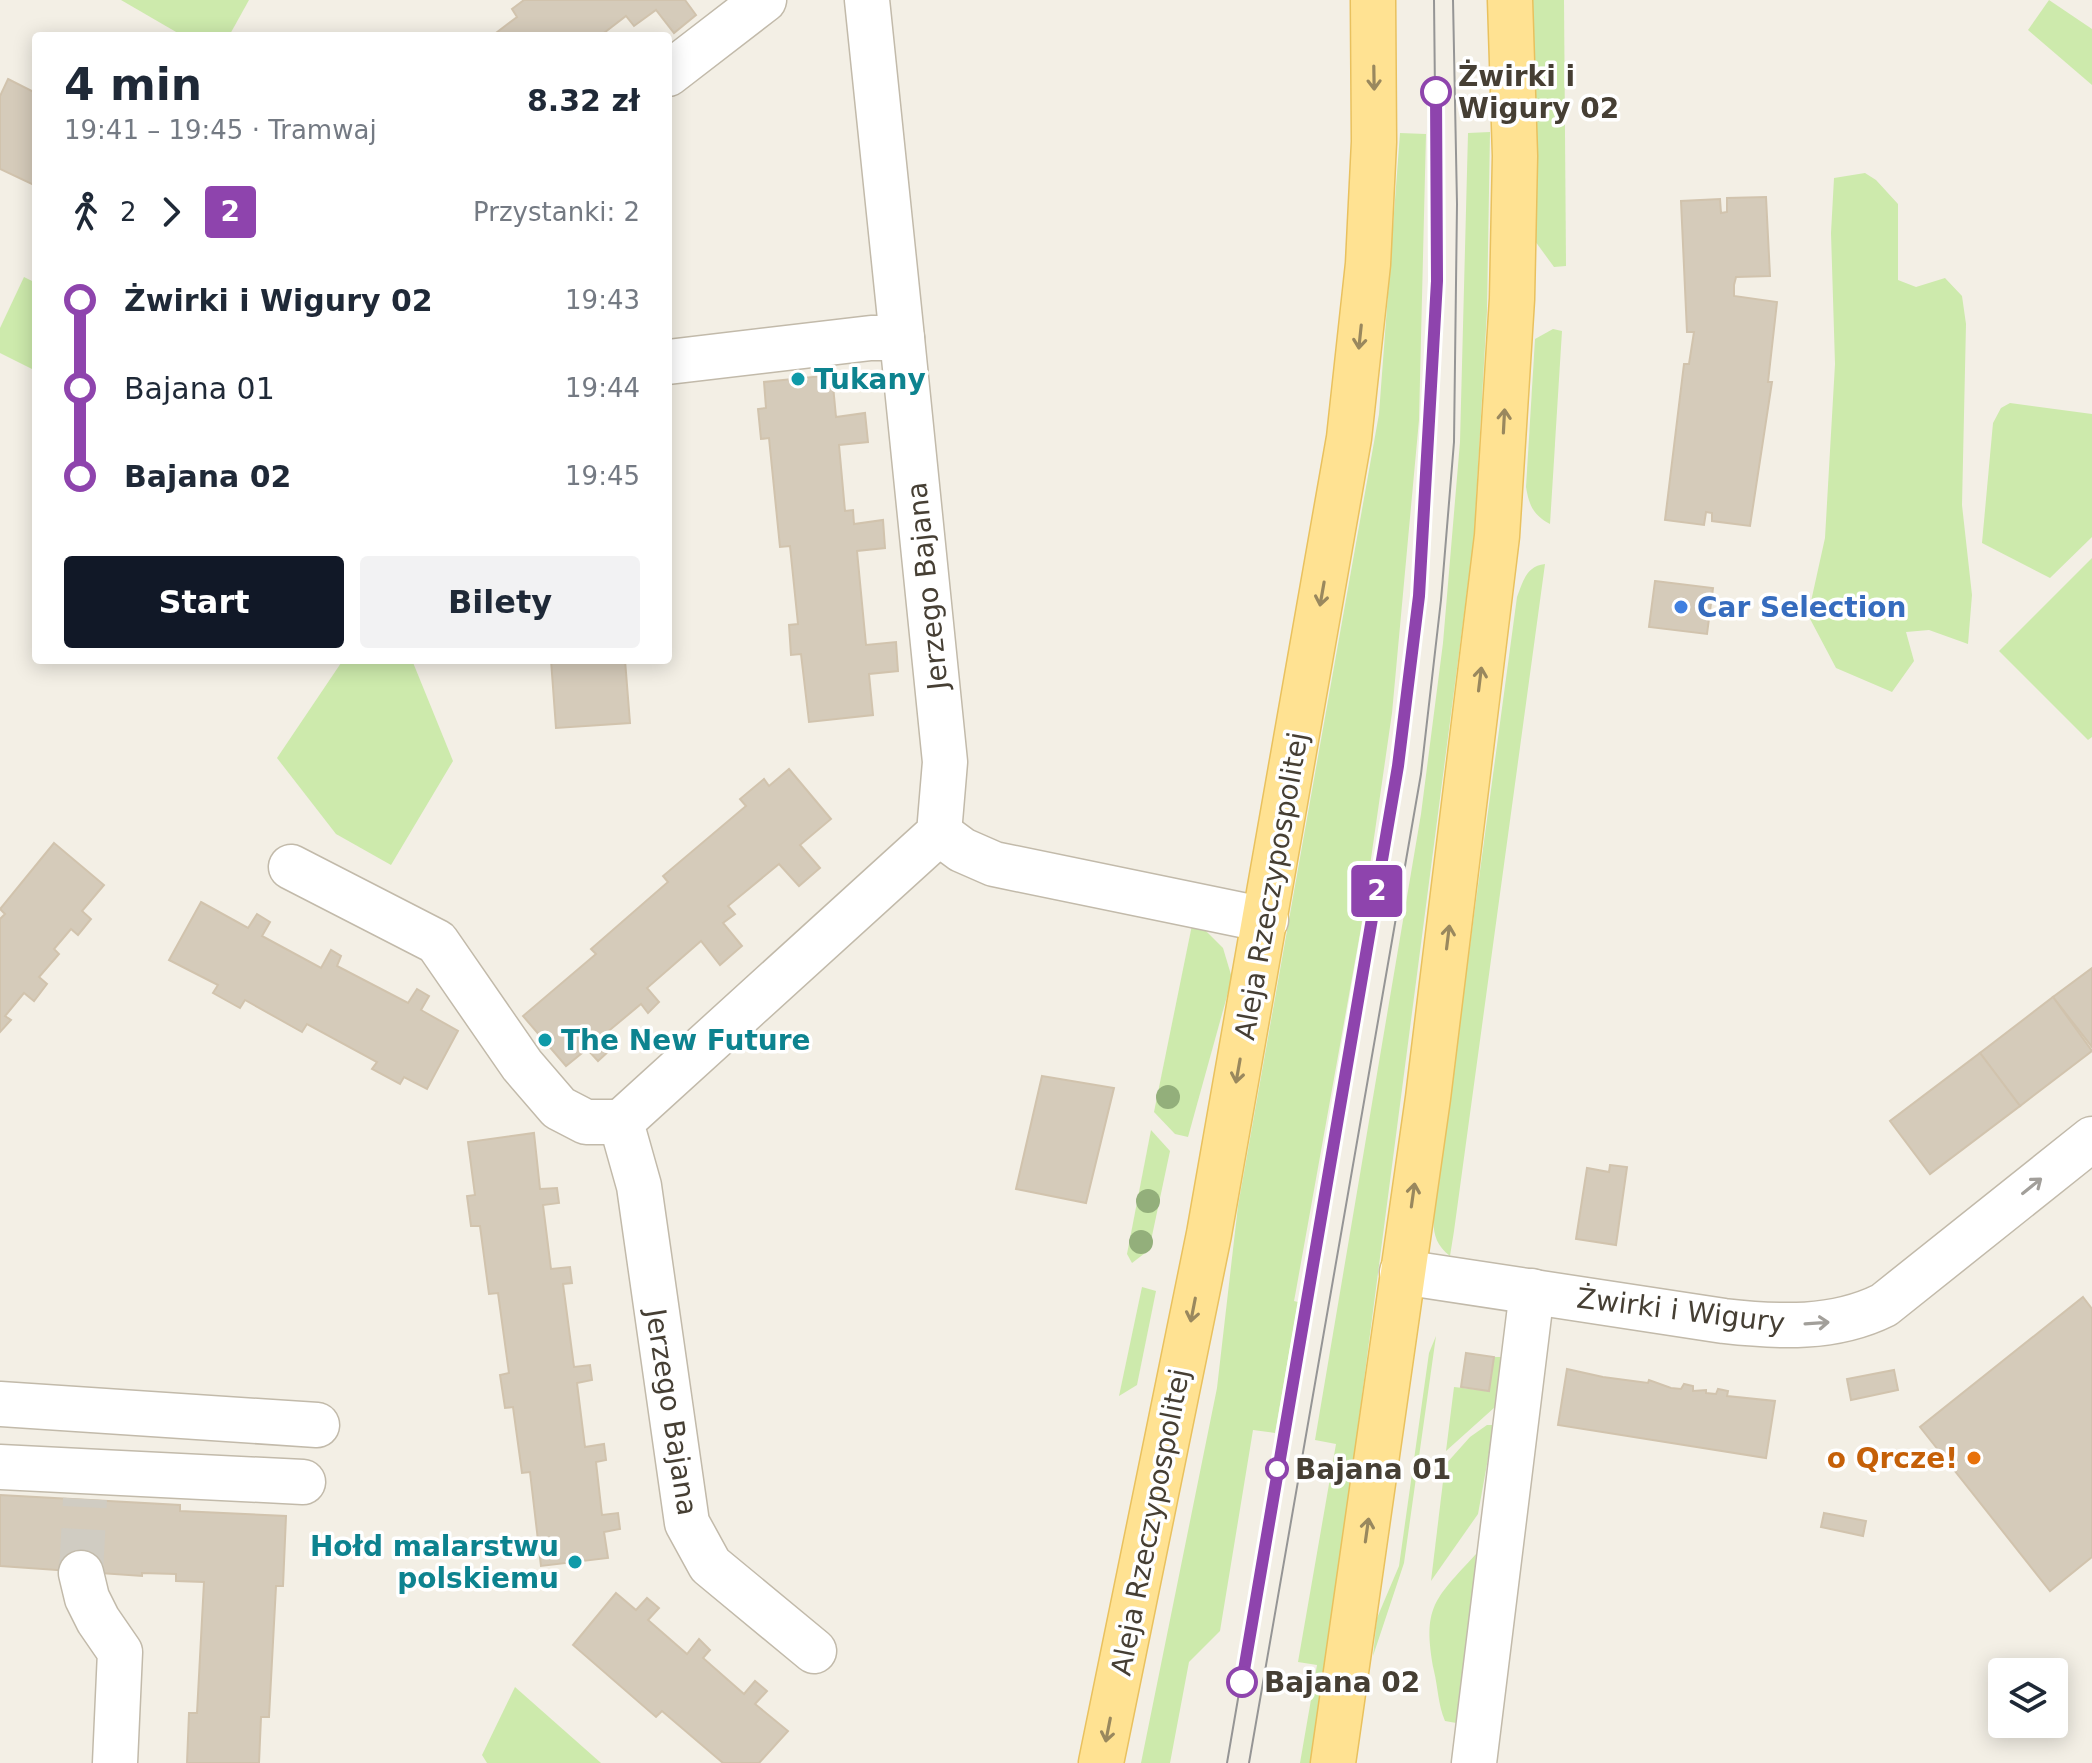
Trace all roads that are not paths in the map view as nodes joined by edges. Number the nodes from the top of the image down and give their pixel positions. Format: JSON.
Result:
{"nodes":[{"id":1,"x":764,"y":0,"type":"edge"},
{"id":2,"x":867,"y":0,"type":"edge"},
{"id":3,"x":1373,"y":0,"type":"edge"},
{"id":4,"x":1510,"y":0,"type":"edge"},
{"id":5,"x":672,"y":71,"type":"edge"},
{"id":6,"x":902,"y":338,"type":"junction"},
{"id":7,"x":672,"y":362,"type":"edge"},
{"id":8,"x":939,"y":833,"type":"junction"},
{"id":9,"x":291,"y":867,"type":"dead end"},
{"id":10,"x":1266,"y":920,"type":"junction"},
{"id":11,"x":621,"y":1122,"type":"junction"},
{"id":12,"x":2092,"y":1139,"type":"edge"},
{"id":13,"x":1402,"y":1272,"type":"junction"},
{"id":14,"x":1532,"y":1291,"type":"junction"},
{"id":15,"x":0,"y":1404,"type":"edge"},
{"id":16,"x":317,"y":1425,"type":"dead end"},
{"id":17,"x":0,"y":1467,"type":"edge"},
{"id":18,"x":303,"y":1482,"type":"dead end"},
{"id":19,"x":81,"y":1573,"type":"tunnel mouth"},
{"id":20,"x":814,"y":1651,"type":"dead end"},
{"id":21,"x":115,"y":1763,"type":"edge"},
{"id":22,"x":1101,"y":1763,"type":"edge"},
{"id":23,"x":1333,"y":1763,"type":"edge"},
{"id":24,"x":1474,"y":1763,"type":"edge"}],
"edges":[{"from":1,"to":5,"type":"street"},
{"from":2,"to":6,"type":"street","name":"Jerzego Bajana"},
{"from":3,"to":10,"type":"main road","name":"Aleja Rzeczypospolitej","one_way":true},
{"from":13,"to":4,"type":"main road","one_way":true},
{"from":6,"to":7,"type":"street"},
{"from":6,"to":8,"type":"street","name":"Jerzego Bajana"},
{"from":8,"to":10,"type":"street"},
{"from":8,"to":11,"type":"street"},
{"from":9,"to":11,"type":"street"},
{"from":10,"to":22,"type":"main road","name":"Aleja Rzeczypospolitej","one_way":true},
{"from":11,"to":20,"type":"street","name":"Jerzego Bajana"},
{"from":14,"to":12,"type":"street","name":"Żwirki i Wigury","one_way":true},
{"from":13,"to":14,"type":"street","name":"Żwirki i Wigury"},
{"from":23,"to":13,"type":"main road","one_way":true},
{"from":14,"to":24,"type":"street"},
{"from":15,"to":16,"type":"street"},
{"from":17,"to":18,"type":"street"},
{"from":19,"to":21,"type":"street"}]}
